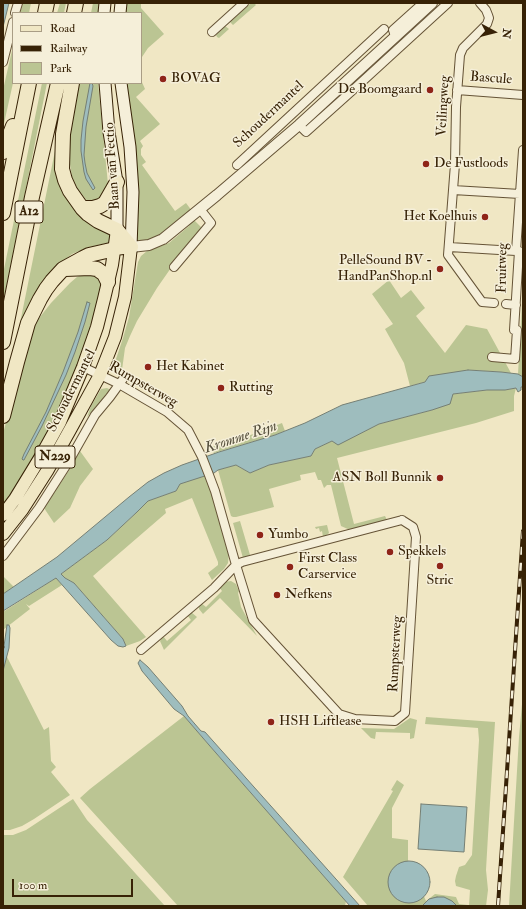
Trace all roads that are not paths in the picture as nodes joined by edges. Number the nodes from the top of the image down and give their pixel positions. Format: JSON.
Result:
{"nodes":[{"id":1,"x":244,"y":3,"type":"edge"},
{"id":2,"x":423,"y":3,"type":"edge"},
{"id":3,"x":432,"y":3,"type":"edge"},
{"id":4,"x":448,"y":3,"type":"edge"},
{"id":5,"x":480,"y":3,"type":"edge"},
{"id":6,"x":12,"y":26,"type":"edge"},
{"id":7,"x":384,"y":29,"type":"dead end"},
{"id":8,"x":212,"y":32,"type":"dead end"},
{"id":9,"x":395,"y":36,"type":"junction"},
{"id":10,"x":3,"y":62,"type":"edge"},
{"id":11,"x":58,"y":84,"type":"edge"},
{"id":12,"x":72,"y":84,"type":"edge"},
{"id":13,"x":105,"y":84,"type":"edge"},
{"id":14,"x":121,"y":84,"type":"edge"},
{"id":15,"x":321,"y":87,"type":"junction"},
{"id":16,"x":28,"y":89,"type":"edge"},
{"id":17,"x":458,"y":90,"type":"junction"},
{"id":18,"x":523,"y":95,"type":"edge"},
{"id":19,"x":330,"y":97,"type":"junction"},
{"id":20,"x":299,"y":125,"type":"junction"},
{"id":21,"x":523,"y":150,"type":"edge"},
{"id":22,"x":3,"y":152,"type":"edge"},
{"id":23,"x":237,"y":165,"type":"dead end"},
{"id":24,"x":117,"y":182,"type":"junction"},
{"id":25,"x":453,"y":190,"type":"junction"},
{"id":26,"x":520,"y":194,"type":"junction"},
{"id":27,"x":82,"y":208,"type":"junction"},
{"id":28,"x":200,"y":209,"type":"junction"},
{"id":29,"x":3,"y":213,"type":"edge"},
{"id":30,"x":117,"y":230,"type":"junction"},
{"id":31,"x":449,"y":247,"type":"junction"},
{"id":32,"x":131,"y":248,"type":"junction"},
{"id":33,"x":115,"y":249,"type":"junction"},
{"id":34,"x":516,"y":251,"type":"junction"},
{"id":35,"x":174,"y":267,"type":"dead end"},
{"id":36,"x":63,"y":269,"type":"junction"},
{"id":37,"x":108,"y":282,"type":"junction"},
{"id":38,"x":494,"y":303,"type":"dead end"},
{"id":39,"x":506,"y":304,"type":"dead end"},
{"id":40,"x":516,"y":305,"type":"junction"},
{"id":41,"x":3,"y":342,"type":"edge"},
{"id":42,"x":492,"y":357,"type":"dead end"},
{"id":43,"x":83,"y":367,"type":"junction"},
{"id":44,"x":100,"y":375,"type":"junction"},
{"id":45,"x":121,"y":381,"type":"junction"},
{"id":46,"x":3,"y":416,"type":"edge"},
{"id":47,"x":3,"y":515,"type":"edge"},
{"id":48,"x":3,"y":534,"type":"edge"},
{"id":49,"x":3,"y":556,"type":"edge"},
{"id":50,"x":236,"y":565,"type":"junction"},
{"id":51,"x":141,"y":650,"type":"dead end"}],
"edges":[{"from":1,"to":8,"type":"street"},
{"from":2,"to":9,"type":"street","name":"Schoudermantel"},
{"from":3,"to":9,"type":"street","name":"Schoudermantel"},
{"from":4,"to":20,"type":"street","name":"Schoudermantel"},
{"from":5,"to":17,"type":"street","name":"Veilingweg"},
{"from":6,"to":10,"type":"street"},
{"from":7,"to":15,"type":"street","name":"Schoudermantel"},
{"from":9,"to":19,"type":"street","name":"Schoudermantel"},
{"from":11,"to":41,"type":"highway","number":"A12"},
{"from":12,"to":27,"type":"highway"},
{"from":13,"to":24,"type":"main road","name":"Baan van Fectio"},
{"from":14,"to":32,"type":"main road","name":"Baan van Fectio"},
{"from":15,"to":19,"type":"street","name":"Schoudermantel"},
{"from":15,"to":23,"type":"street","name":"Schoudermantel"},
{"from":16,"to":22,"type":"highway","number":"A12"},
{"from":16,"to":29,"type":"highway","number":"A12"},
{"from":17,"to":18,"type":"street","name":"Bascule"},
{"from":17,"to":25,"type":"street","name":"Veilingweg"},
{"from":19,"to":20,"type":"street","name":"Schoudermantel"},
{"from":20,"to":28,"type":"street","name":"Schoudermantel"},
{"from":21,"to":26,"type":"street","name":"Fruitweg"},
{"from":24,"to":27,"type":"highway"},
{"from":24,"to":30,"type":"main road","name":"Baan van Fectio"},
{"from":25,"to":26,"type":"street"},
{"from":25,"to":31,"type":"street","name":"Veilingweg"},
{"from":26,"to":34,"type":"street","name":"Fruitweg"},
{"from":27,"to":30,"type":"highway"},
{"from":28,"to":32,"type":"street","name":"Schoudermantel"},
{"from":28,"to":35,"type":"street"},
{"from":30,"to":32,"type":"highway"},
{"from":30,"to":33,"type":"main road","name":"Schoudermantel","number":"N229"},
{"from":31,"to":34,"type":"street"},
{"from":31,"to":38,"type":"street","name":"Veilingweg"},
{"from":32,"to":33,"type":"main road","name":"Schoudermantel"},
{"from":32,"to":44,"type":"main road","name":"Schoudermantel","number":"N229"},
{"from":33,"to":36,"type":"highway"},
{"from":33,"to":37,"type":"main road","name":"Schoudermantel","number":"N229"},
{"from":34,"to":40,"type":"street","name":"Fruitweg"},
{"from":36,"to":37,"type":"highway"},
{"from":36,"to":46,"type":"highway"},
{"from":37,"to":43,"type":"main road","name":"Schoudermantel","number":"N229"},
{"from":39,"to":40,"type":"street"},
{"from":40,"to":42,"type":"street","name":"Fruitweg"},
{"from":43,"to":44,"type":"street","name":"Rumpsterweg"},
{"from":43,"to":47,"type":"main road","name":"Schoudermantel","number":"N229"},
{"from":44,"to":45,"type":"street","name":"Rumpsterweg"},
{"from":44,"to":48,"type":"main road","name":"Schoudermantel","number":"N229"},
{"from":45,"to":49,"type":"street"},
{"from":45,"to":50,"type":"street","name":"Rumpsterweg"},
{"from":50,"to":50,"type":"street","name":"Rumpsterweg"},
{"from":50,"to":51,"type":"street","name":"Rumpsterweg"}]}
